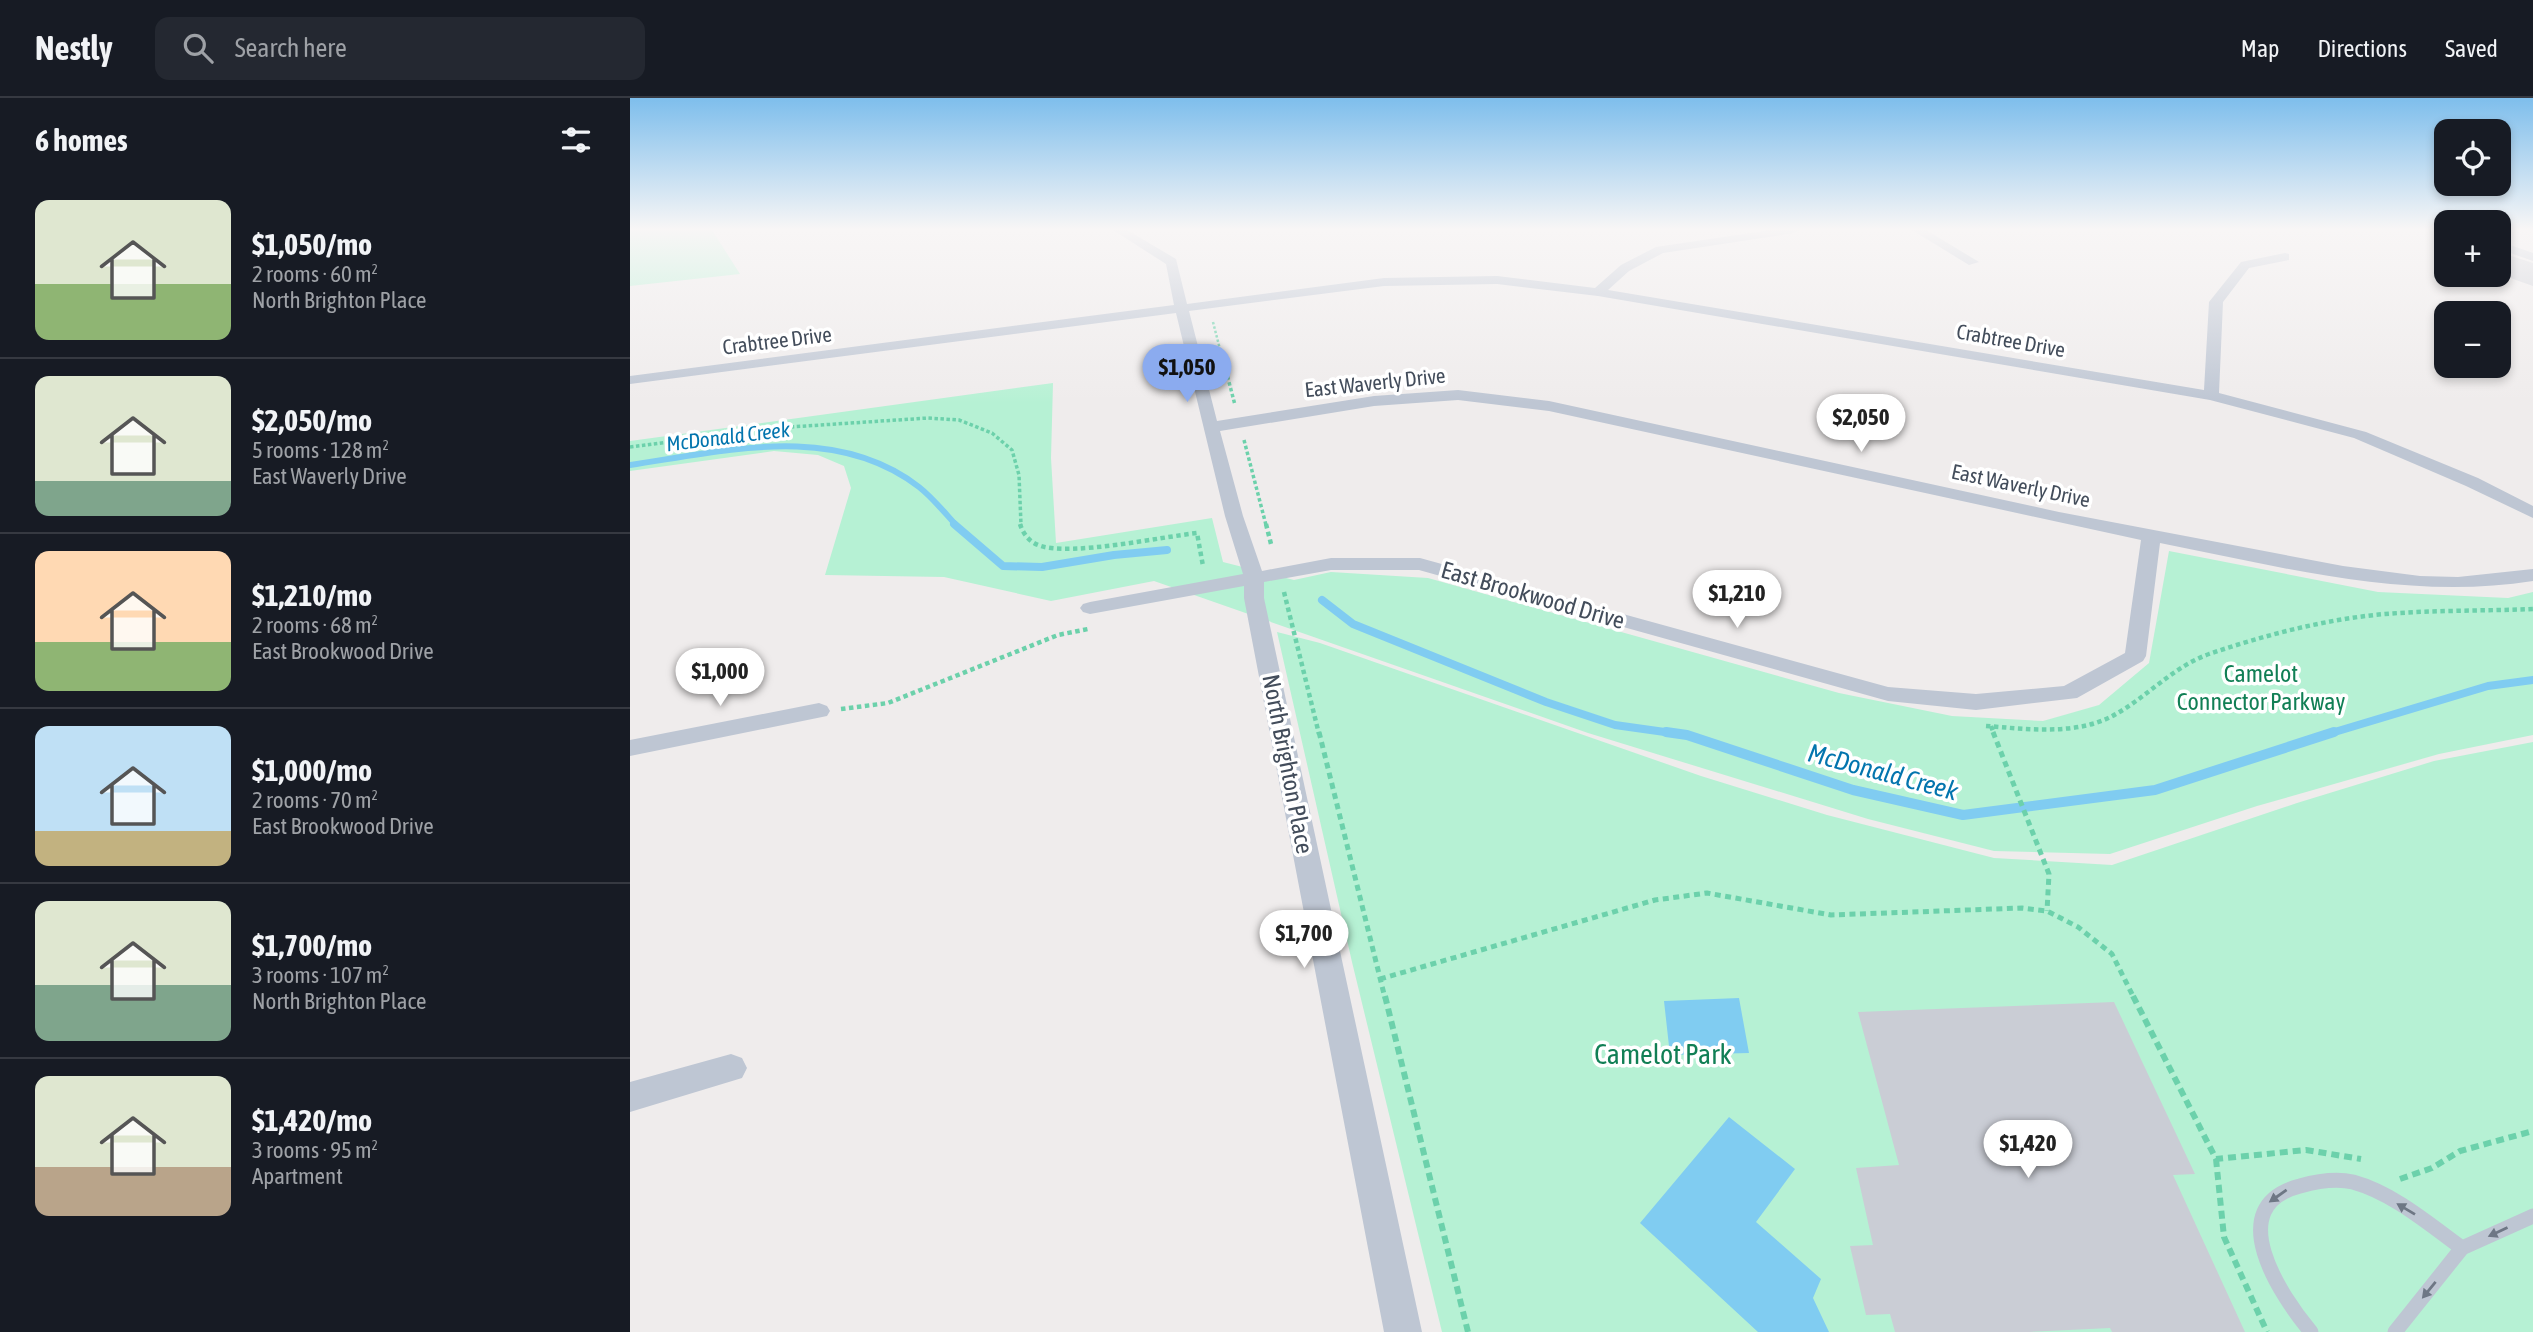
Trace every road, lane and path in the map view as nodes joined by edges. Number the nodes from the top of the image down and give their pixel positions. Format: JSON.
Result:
{"nodes":[{"id":1,"x":1177,"y":288,"type":"edge"},
{"id":2,"x":1343,"y":288,"type":"edge"},
{"id":3,"x":1561,"y":288,"type":"edge"},
{"id":4,"x":1603,"y":288,"type":"edge"},
{"id":5,"x":2227,"y":288,"type":"edge"},
{"id":6,"x":1598,"y":292,"type":"junction"},
{"id":7,"x":1209,"y":306,"type":"junction"},
{"id":8,"x":1181,"y":310,"type":"junction"},
{"id":9,"x":630,"y":380,"type":"edge"},
{"id":10,"x":2211,"y":396,"type":"junction"},
{"id":11,"x":1239,"y":423,"type":"junction"},
{"id":12,"x":1212,"y":428,"type":"junction"},
{"id":13,"x":2533,"y":513,"type":"edge"},
{"id":14,"x":2151,"y":537,"type":"junction"},
{"id":15,"x":1278,"y":571,"type":"junction"},
{"id":16,"x":2533,"y":575,"type":"edge"},
{"id":17,"x":1256,"y":579,"type":"junction"},
{"id":18,"x":1090,"y":608,"type":"dead end"},
{"id":19,"x":1096,"y":628,"type":"dead end"},
{"id":20,"x":819,"y":711,"type":"joint"},
{"id":21,"x":1991,"y":726,"type":"dead end"},
{"id":22,"x":630,"y":748,"type":"edge"},
{"id":23,"x":2047,"y":911,"type":"junction"},
{"id":24,"x":1380,"y":979,"type":"junction"},
{"id":25,"x":731,"y":1068,"type":"dead end"},
{"id":26,"x":630,"y":1097,"type":"edge"},
{"id":27,"x":2533,"y":1131,"type":"edge"},
{"id":28,"x":2216,"y":1159,"type":"junction"},
{"id":29,"x":2370,"y":1164,"type":"dead end"},
{"id":30,"x":2390,"y":1174,"type":"dead end"},
{"id":31,"x":2533,"y":1216,"type":"edge"},
{"id":32,"x":2462,"y":1248,"type":"junction"},
{"id":33,"x":1403,"y":1332,"type":"edge"},
{"id":34,"x":1468,"y":1332,"type":"edge"},
{"id":35,"x":2267,"y":1332,"type":"edge"},
{"id":36,"x":2311,"y":1332,"type":"edge"},
{"id":37,"x":2395,"y":1332,"type":"edge"}],
"edges":[{"from":1,"to":8,"type":"street","name":"North Brighton Place"},
{"from":2,"to":7,"type":"street","name":"Crabtree Drive"},
{"from":3,"to":6,"type":"street","name":"Crabtree Drive"},
{"from":4,"to":6,"type":"street"},
{"from":5,"to":10,"type":"street"},
{"from":6,"to":10,"type":"street","name":"Crabtree Drive"},
{"from":7,"to":8,"type":"street","name":"Crabtree Drive"},
{"from":7,"to":11,"type":"path"},
{"from":8,"to":9,"type":"street","name":"Crabtree Drive"},
{"from":8,"to":12,"type":"street","name":"North Brighton Place"},
{"from":10,"to":13,"type":"street","name":"Crabtree Drive"},
{"from":11,"to":12,"type":"street","name":"East Waverly Drive"},
{"from":11,"to":14,"type":"street","name":"East Waverly Drive"},
{"from":11,"to":15,"type":"path"},
{"from":12,"to":17,"type":"street","name":"North Brighton Place"},
{"from":14,"to":15,"type":"street","name":"East Brookwood Drive"},
{"from":14,"to":16,"type":"street","name":"East Waverly Drive"},
{"from":15,"to":17,"type":"street","name":"East Brookwood Drive"},
{"from":15,"to":24,"type":"path"},
{"from":17,"to":18,"type":"street","name":"East Brookwood Drive"},
{"from":17,"to":33,"type":"street","name":"North Brighton Place"},
{"from":19,"to":20,"type":"path"},
{"from":20,"to":22,"type":"street"},
{"from":21,"to":23,"type":"path"},
{"from":23,"to":24,"type":"path"},
{"from":23,"to":28,"type":"path"},
{"from":24,"to":34,"type":"path"},
{"from":25,"to":26,"type":"street"},
{"from":27,"to":30,"type":"path"},
{"from":28,"to":29,"type":"path"},
{"from":28,"to":35,"type":"path"},
{"from":31,"to":32,"type":"lane","one_way":true},
{"from":32,"to":36,"type":"lane","one_way":true},
{"from":32,"to":37,"type":"lane","one_way":true}]}
